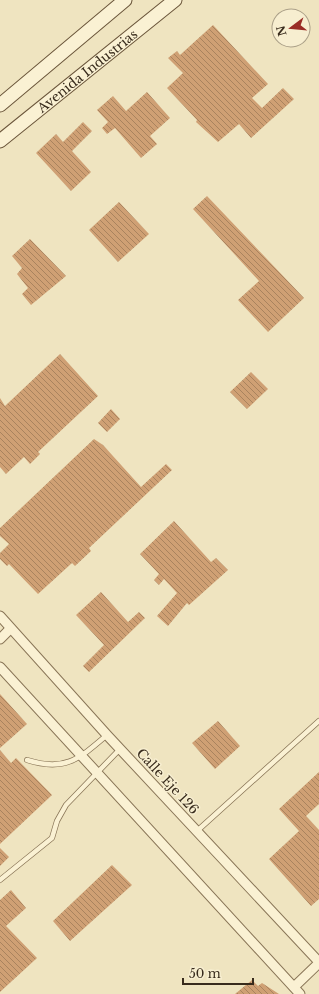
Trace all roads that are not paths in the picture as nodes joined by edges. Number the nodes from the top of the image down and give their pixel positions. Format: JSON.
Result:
{"nodes":[{"id":1,"x":125,"y":0,"type":"edge"},
{"id":2,"x":174,"y":0,"type":"edge"},
{"id":3,"x":0,"y":105,"type":"edge"},
{"id":4,"x":0,"y":141,"type":"edge"},
{"id":5,"x":0,"y":616,"type":"edge"},
{"id":6,"x":10,"y":629,"type":"junction"},
{"id":7,"x":0,"y":638,"type":"edge"},
{"id":8,"x":0,"y":667,"type":"edge"},
{"id":9,"x":319,"y":721,"type":"edge"},
{"id":10,"x":107,"y":735,"type":"junction"},
{"id":11,"x":120,"y":749,"type":"junction"},
{"id":12,"x":82,"y":756,"type":"junction"},
{"id":13,"x":27,"y":760,"type":"dead end"},
{"id":14,"x":97,"y":773,"type":"junction"},
{"id":15,"x":197,"y":831,"type":"junction"},
{"id":16,"x":0,"y":880,"type":"edge"},
{"id":17,"x":319,"y":962,"type":"edge"},
{"id":18,"x":297,"y":991,"type":"edge"}],
"edges":[{"from":1,"to":3,"type":"main road"},
{"from":2,"to":4,"type":"main road","name":"Avenida Industrias"},
{"from":5,"to":6,"type":"street","name":"Calle Eje 126"},
{"from":6,"to":7,"type":"street"},
{"from":6,"to":10,"type":"street","name":"Calle Eje 126"},
{"from":8,"to":12,"type":"street"},
{"from":9,"to":15,"type":"lane"},
{"from":10,"to":11,"type":"street","name":"Calle Eje 126"},
{"from":10,"to":12,"type":"lane"},
{"from":11,"to":14,"type":"lane"},
{"from":11,"to":15,"type":"street","name":"Calle Eje 126"},
{"from":12,"to":13,"type":"lane"},
{"from":12,"to":14,"type":"street"},
{"from":14,"to":16,"type":"lane"},
{"from":14,"to":18,"type":"street"},
{"from":15,"to":17,"type":"street","name":"Calle Eje 126"},
{"from":17,"to":18,"type":"street"}]}
